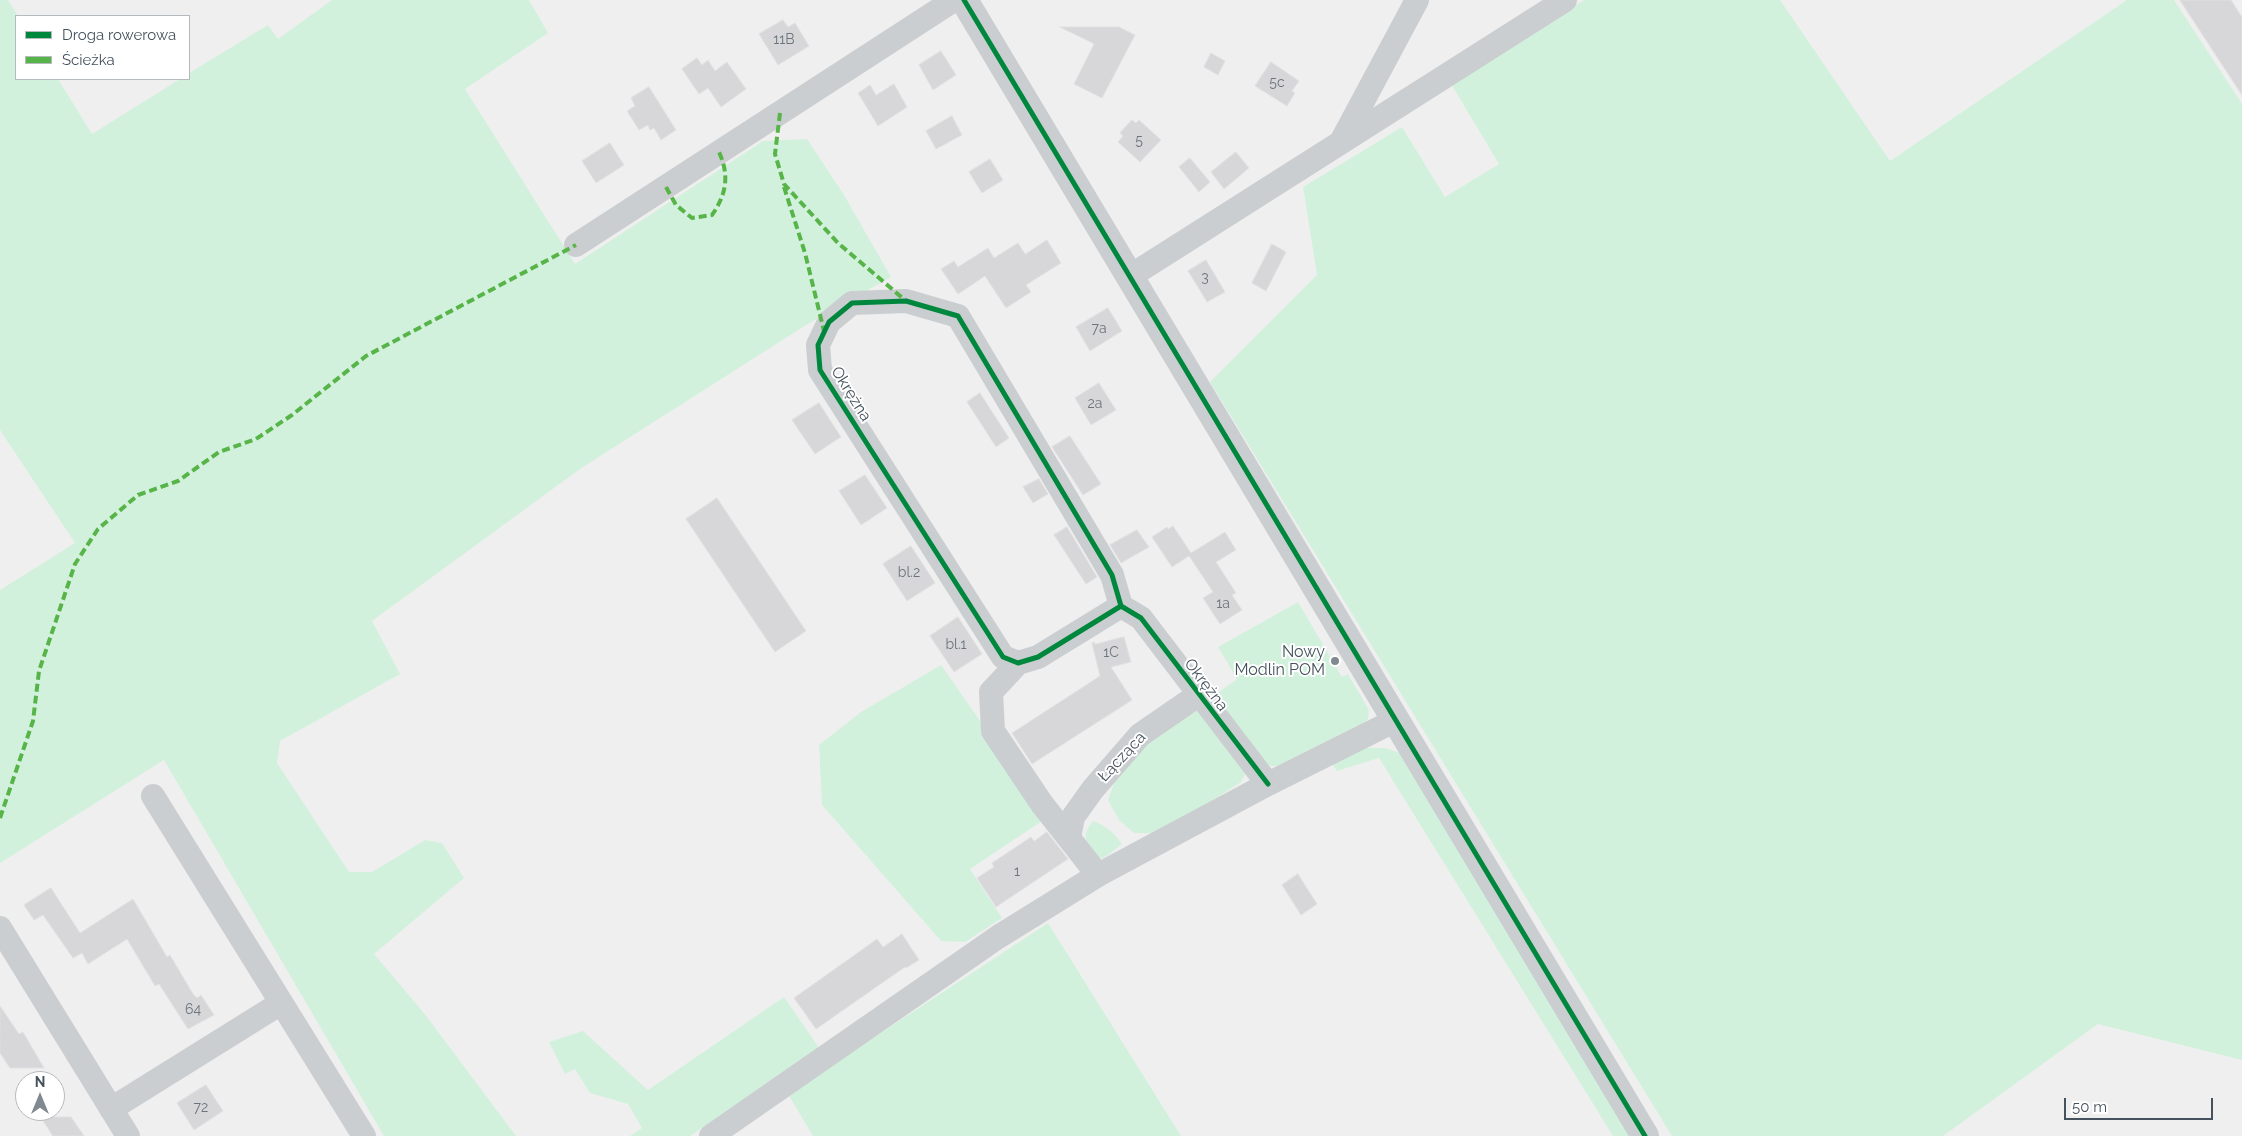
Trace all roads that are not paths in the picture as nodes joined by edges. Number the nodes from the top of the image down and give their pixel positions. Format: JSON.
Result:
{"nodes":[{"id":1,"x":954,"y":0,"type":"edge"},
{"id":2,"x":964,"y":0,"type":"edge"},
{"id":3,"x":1417,"y":0,"type":"edge"},
{"id":4,"x":1565,"y":0,"type":"edge"},
{"id":5,"x":1341,"y":143,"type":"junction"},
{"id":6,"x":576,"y":245,"type":"dead end"},
{"id":7,"x":1129,"y":277,"type":"junction"},
{"id":8,"x":1121,"y":606,"type":"junction"},
{"id":9,"x":1018,"y":663,"type":"junction"},
{"id":10,"x":1198,"y":695,"type":"junction"},
{"id":11,"x":1394,"y":721,"type":"junction"},
{"id":12,"x":1268,"y":784,"type":"junction"},
{"id":13,"x":153,"y":796,"type":"dead end"},
{"id":14,"x":1069,"y":838,"type":"junction"},
{"id":15,"x":1098,"y":875,"type":"junction"},
{"id":16,"x":0,"y":928,"type":"edge"},
{"id":17,"x":281,"y":1003,"type":"junction"},
{"id":18,"x":111,"y":1108,"type":"junction"},
{"id":19,"x":128,"y":1136,"type":"edge"},
{"id":20,"x":364,"y":1136,"type":"edge"},
{"id":21,"x":711,"y":1136,"type":"edge"},
{"id":22,"x":1645,"y":1136,"type":"edge"}],
"edges":[{"from":1,"to":6,"type":"street"},
{"from":2,"to":7,"type":"street"},
{"from":3,"to":5,"type":"street"},
{"from":4,"to":5,"type":"street"},
{"from":5,"to":7,"type":"street"},
{"from":7,"to":11,"type":"street"},
{"from":8,"to":9,"type":"street"},
{"from":8,"to":9,"type":"street","name":"Okrężna"},
{"from":8,"to":10,"type":"street","name":"Okrężna"},
{"from":9,"to":14,"type":"street"},
{"from":10,"to":12,"type":"street","name":"Okrężna"},
{"from":10,"to":14,"type":"street","name":"Łącząca"},
{"from":11,"to":12,"type":"street"},
{"from":11,"to":22,"type":"street"},
{"from":12,"to":15,"type":"street"},
{"from":13,"to":17,"type":"street"},
{"from":14,"to":15,"type":"street"},
{"from":15,"to":21,"type":"street"},
{"from":16,"to":18,"type":"street"},
{"from":17,"to":18,"type":"street"},
{"from":17,"to":20,"type":"street"},
{"from":18,"to":19,"type":"street"}]}
